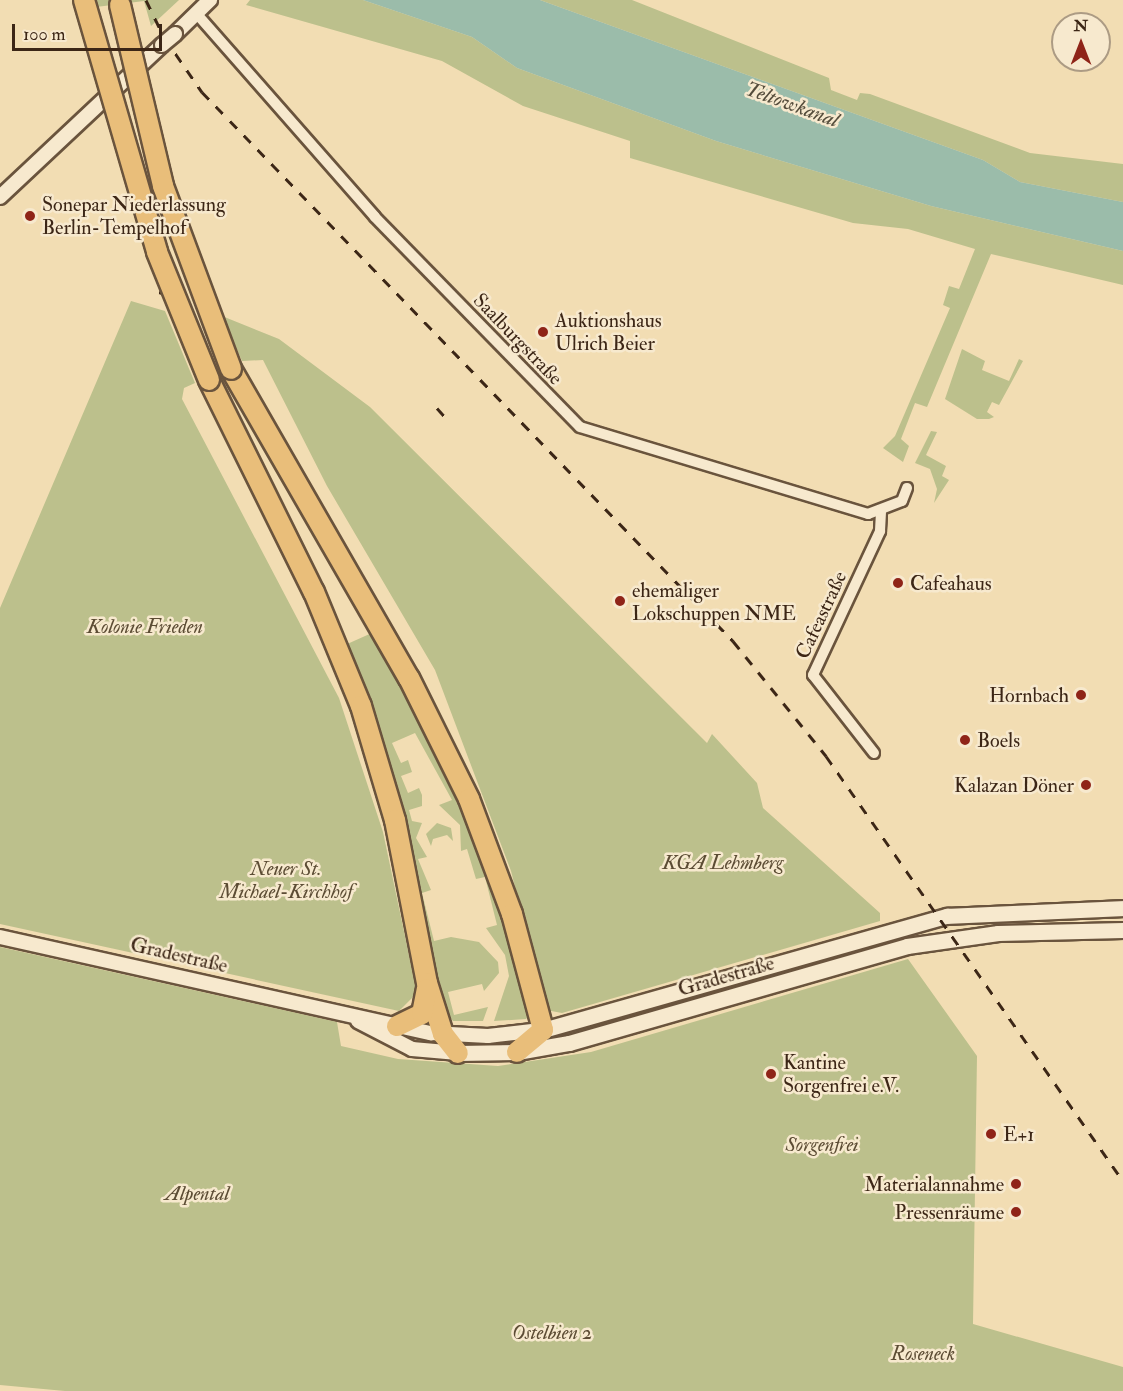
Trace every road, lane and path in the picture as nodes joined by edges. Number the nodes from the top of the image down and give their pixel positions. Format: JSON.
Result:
{"nodes":[{"id":1,"x":84,"y":0,"type":"edge"},
{"id":2,"x":120,"y":0,"type":"edge"},
{"id":3,"x":210,"y":0,"type":"edge"},
{"id":4,"x":196,"y":13,"type":"junction"},
{"id":5,"x":0,"y":197,"type":"edge"},
{"id":6,"x":907,"y":488,"type":"dead end"},
{"id":7,"x":881,"y":512,"type":"junction"},
{"id":8,"x":874,"y":753,"type":"dead end"},
{"id":9,"x":1123,"y":908,"type":"edge"},
{"id":10,"x":1123,"y":930,"type":"edge"},
{"id":11,"x":0,"y":936,"type":"edge"},
{"id":12,"x":427,"y":983,"type":"junction"},
{"id":13,"x":348,"y":1015,"type":"junction"},
{"id":14,"x":397,"y":1026,"type":"junction"},
{"id":15,"x":543,"y":1030,"type":"junction"},
{"id":16,"x":443,"y":1034,"type":"junction"},
{"id":17,"x":517,"y":1052,"type":"junction"},
{"id":18,"x":458,"y":1053,"type":"junction"}],
"edges":[{"from":1,"to":12,"type":"highway","bridge":true},
{"from":2,"to":15,"type":"highway","bridge":true},
{"from":3,"to":4,"type":"street"},
{"from":4,"to":5,"type":"street","bridge":true},
{"from":4,"to":7,"type":"street","name":"Saalburgstraße"},
{"from":6,"to":7,"type":"street"},
{"from":7,"to":8,"type":"street","name":"Cafeastraße"},
{"from":9,"to":15,"type":"main road","name":"Gradestraße"},
{"from":10,"to":17,"type":"main road","name":"Gradestraße"},
{"from":11,"to":13,"type":"street","name":"Gradestraße"},
{"from":12,"to":14,"type":"highway"},
{"from":12,"to":16,"type":"highway"},
{"from":13,"to":14,"type":"street","name":"Gradestraße"},
{"from":13,"to":18,"type":"street","name":"Gradestraße"},
{"from":14,"to":16,"type":"street","name":"Gradestraße"},
{"from":15,"to":16,"type":"street","name":"Gradestraße"},
{"from":15,"to":17,"type":"highway"},
{"from":16,"to":18,"type":"highway"},
{"from":17,"to":18,"type":"main road","name":"Gradestraße"}]}
